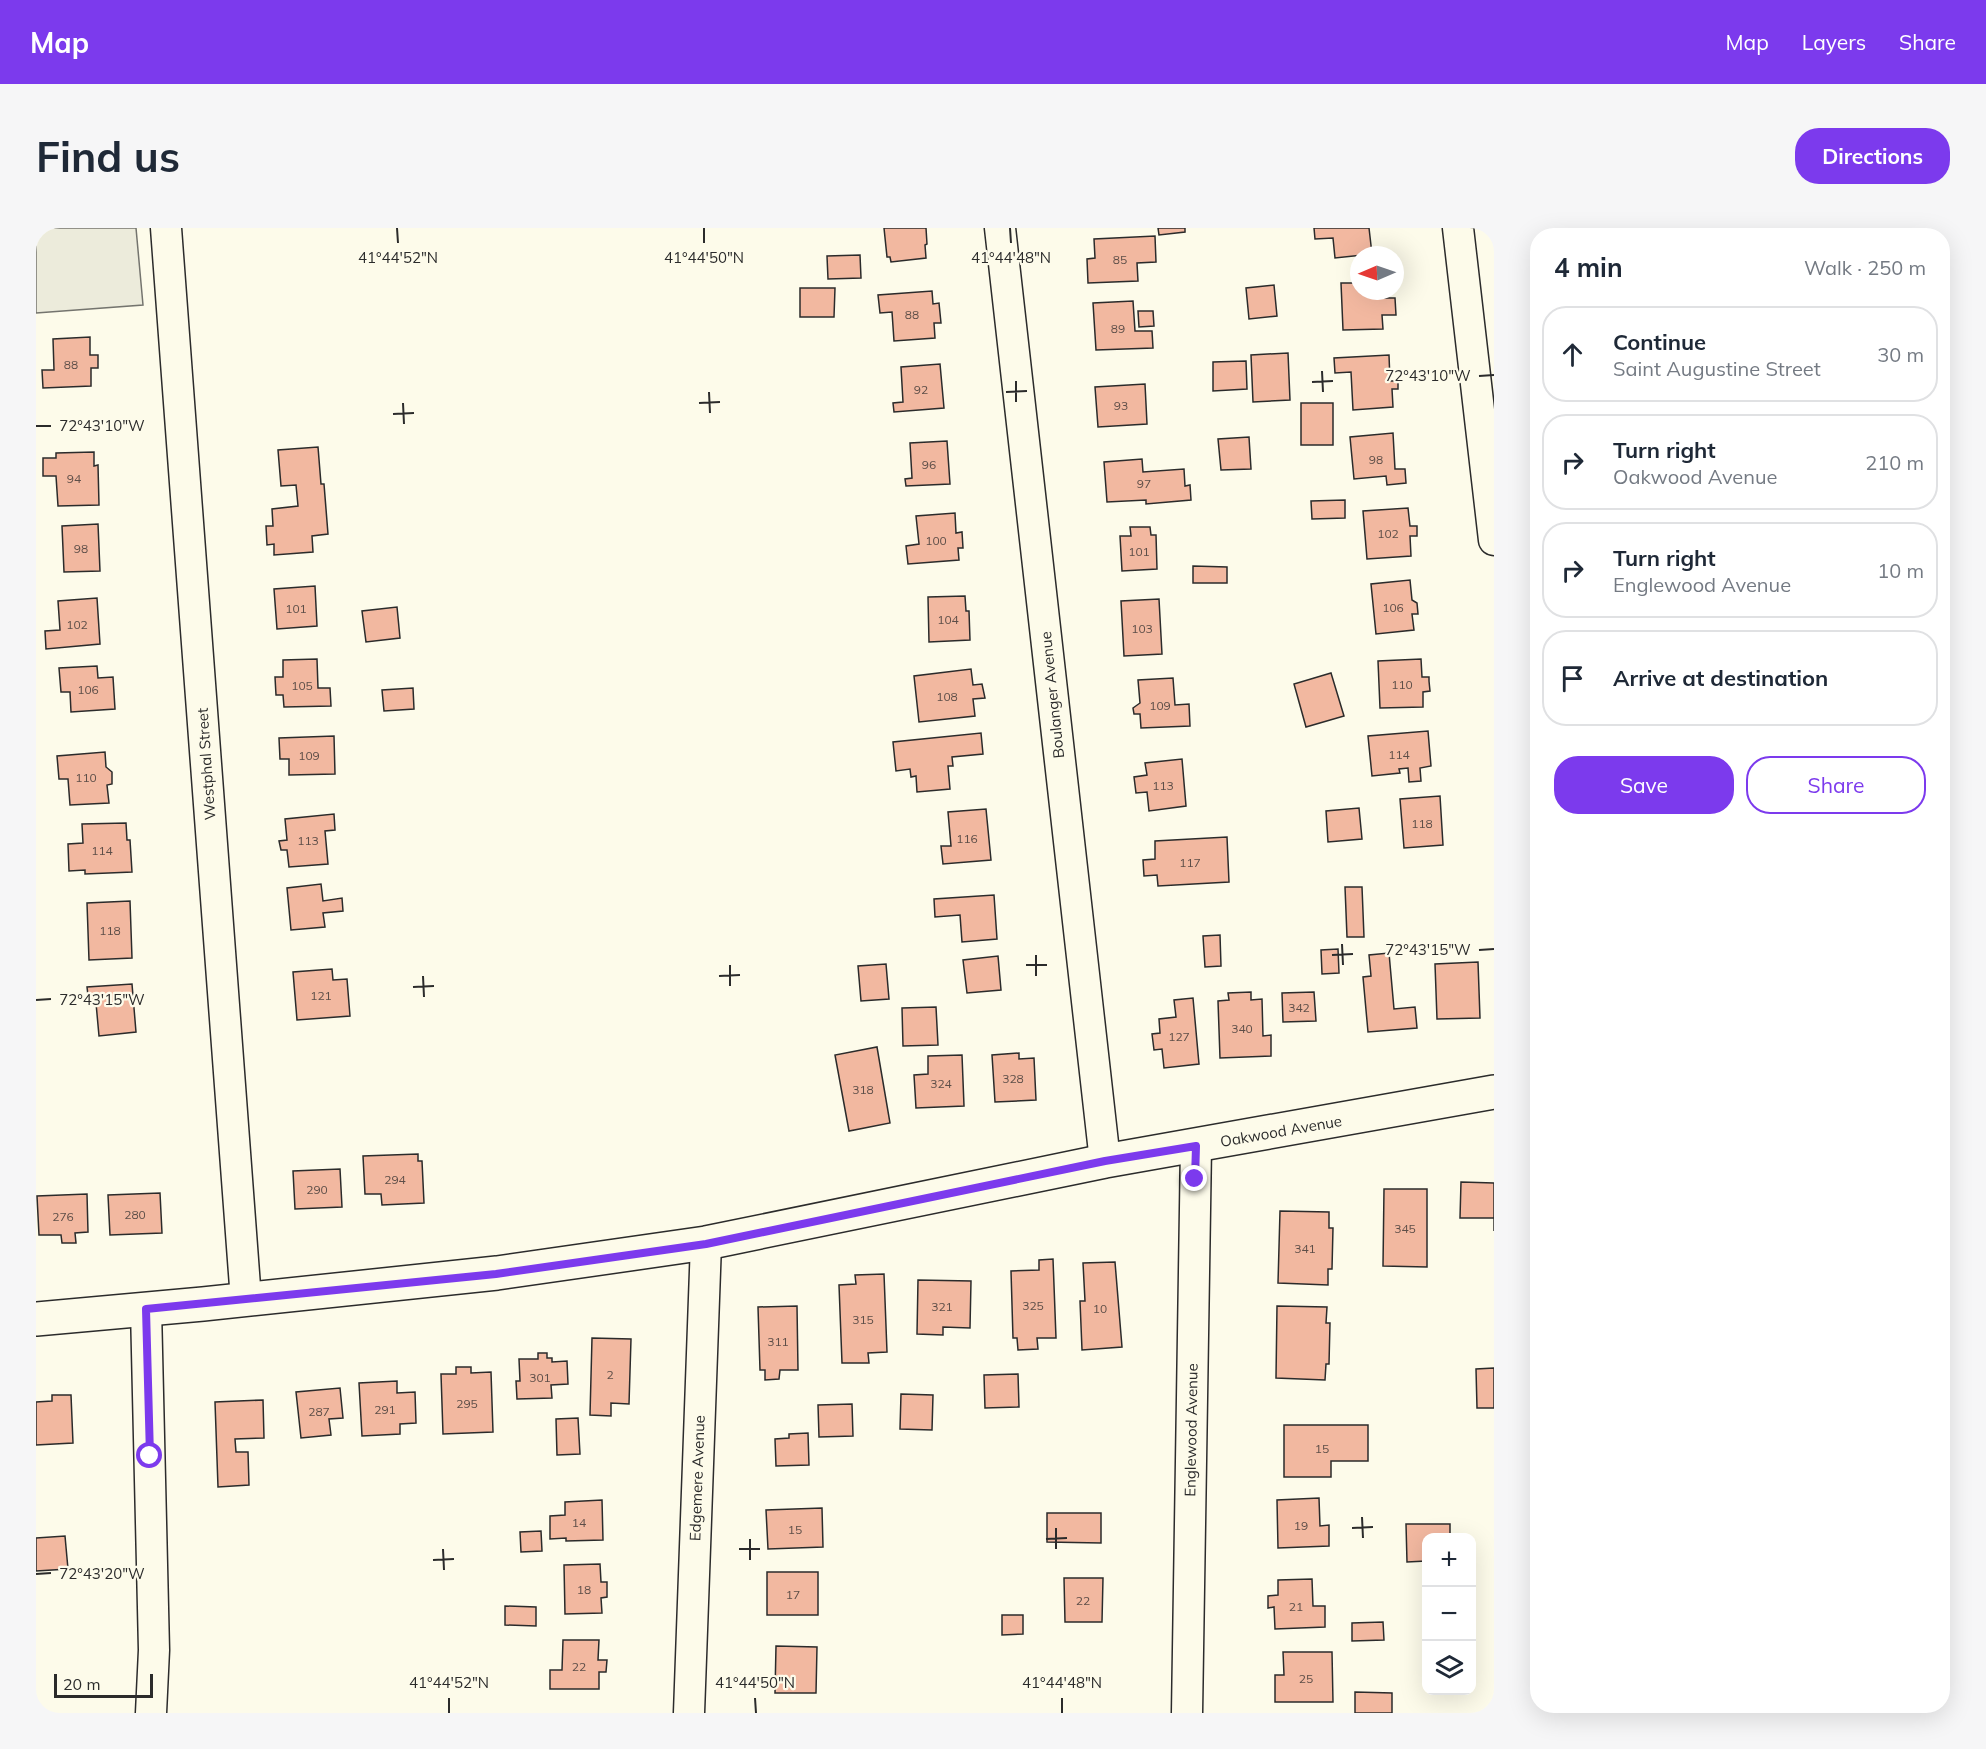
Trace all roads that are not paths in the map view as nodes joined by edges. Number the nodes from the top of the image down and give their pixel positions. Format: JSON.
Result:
{"nodes":[{"id":1,"x":166,"y":228,"type":"edge"},
{"id":2,"x":1000,"y":228,"type":"edge"},
{"id":3,"x":1458,"y":228,"type":"edge"},
{"id":4,"x":1494,"y":540,"type":"edge"},
{"id":5,"x":1494,"y":1092,"type":"edge"},
{"id":6,"x":1196,"y":1146,"type":"junction"},
{"id":7,"x":1105,"y":1161,"type":"junction"},
{"id":8,"x":706,"y":1244,"type":"junction"},
{"id":9,"x":246,"y":1300,"type":"junction"},
{"id":10,"x":146,"y":1309,"type":"junction"},
{"id":11,"x":36,"y":1319,"type":"edge"},
{"id":12,"x":151,"y":1713,"type":"edge"},
{"id":13,"x":689,"y":1713,"type":"edge"},
{"id":14,"x":1187,"y":1713,"type":"edge"}],
"edges":[{"from":1,"to":9,"type":"street","name":"Westphal Street"},
{"from":2,"to":7,"type":"street","name":"Boulanger Avenue"},
{"from":3,"to":4,"type":"street"},
{"from":5,"to":6,"type":"street","name":"Oakwood Avenue"},
{"from":6,"to":7,"type":"street","name":"Oakwood Avenue"},
{"from":6,"to":14,"type":"street","name":"Englewood Avenue"},
{"from":7,"to":8,"type":"street","name":"Oakwood Avenue"},
{"from":8,"to":9,"type":"street","name":"Oakwood Avenue"},
{"from":8,"to":13,"type":"street","name":"Edgemere Avenue"},
{"from":9,"to":10,"type":"street","name":"Oakwood Avenue"},
{"from":10,"to":11,"type":"street","name":"Oakwood Avenue"},
{"from":10,"to":12,"type":"street"}]}
